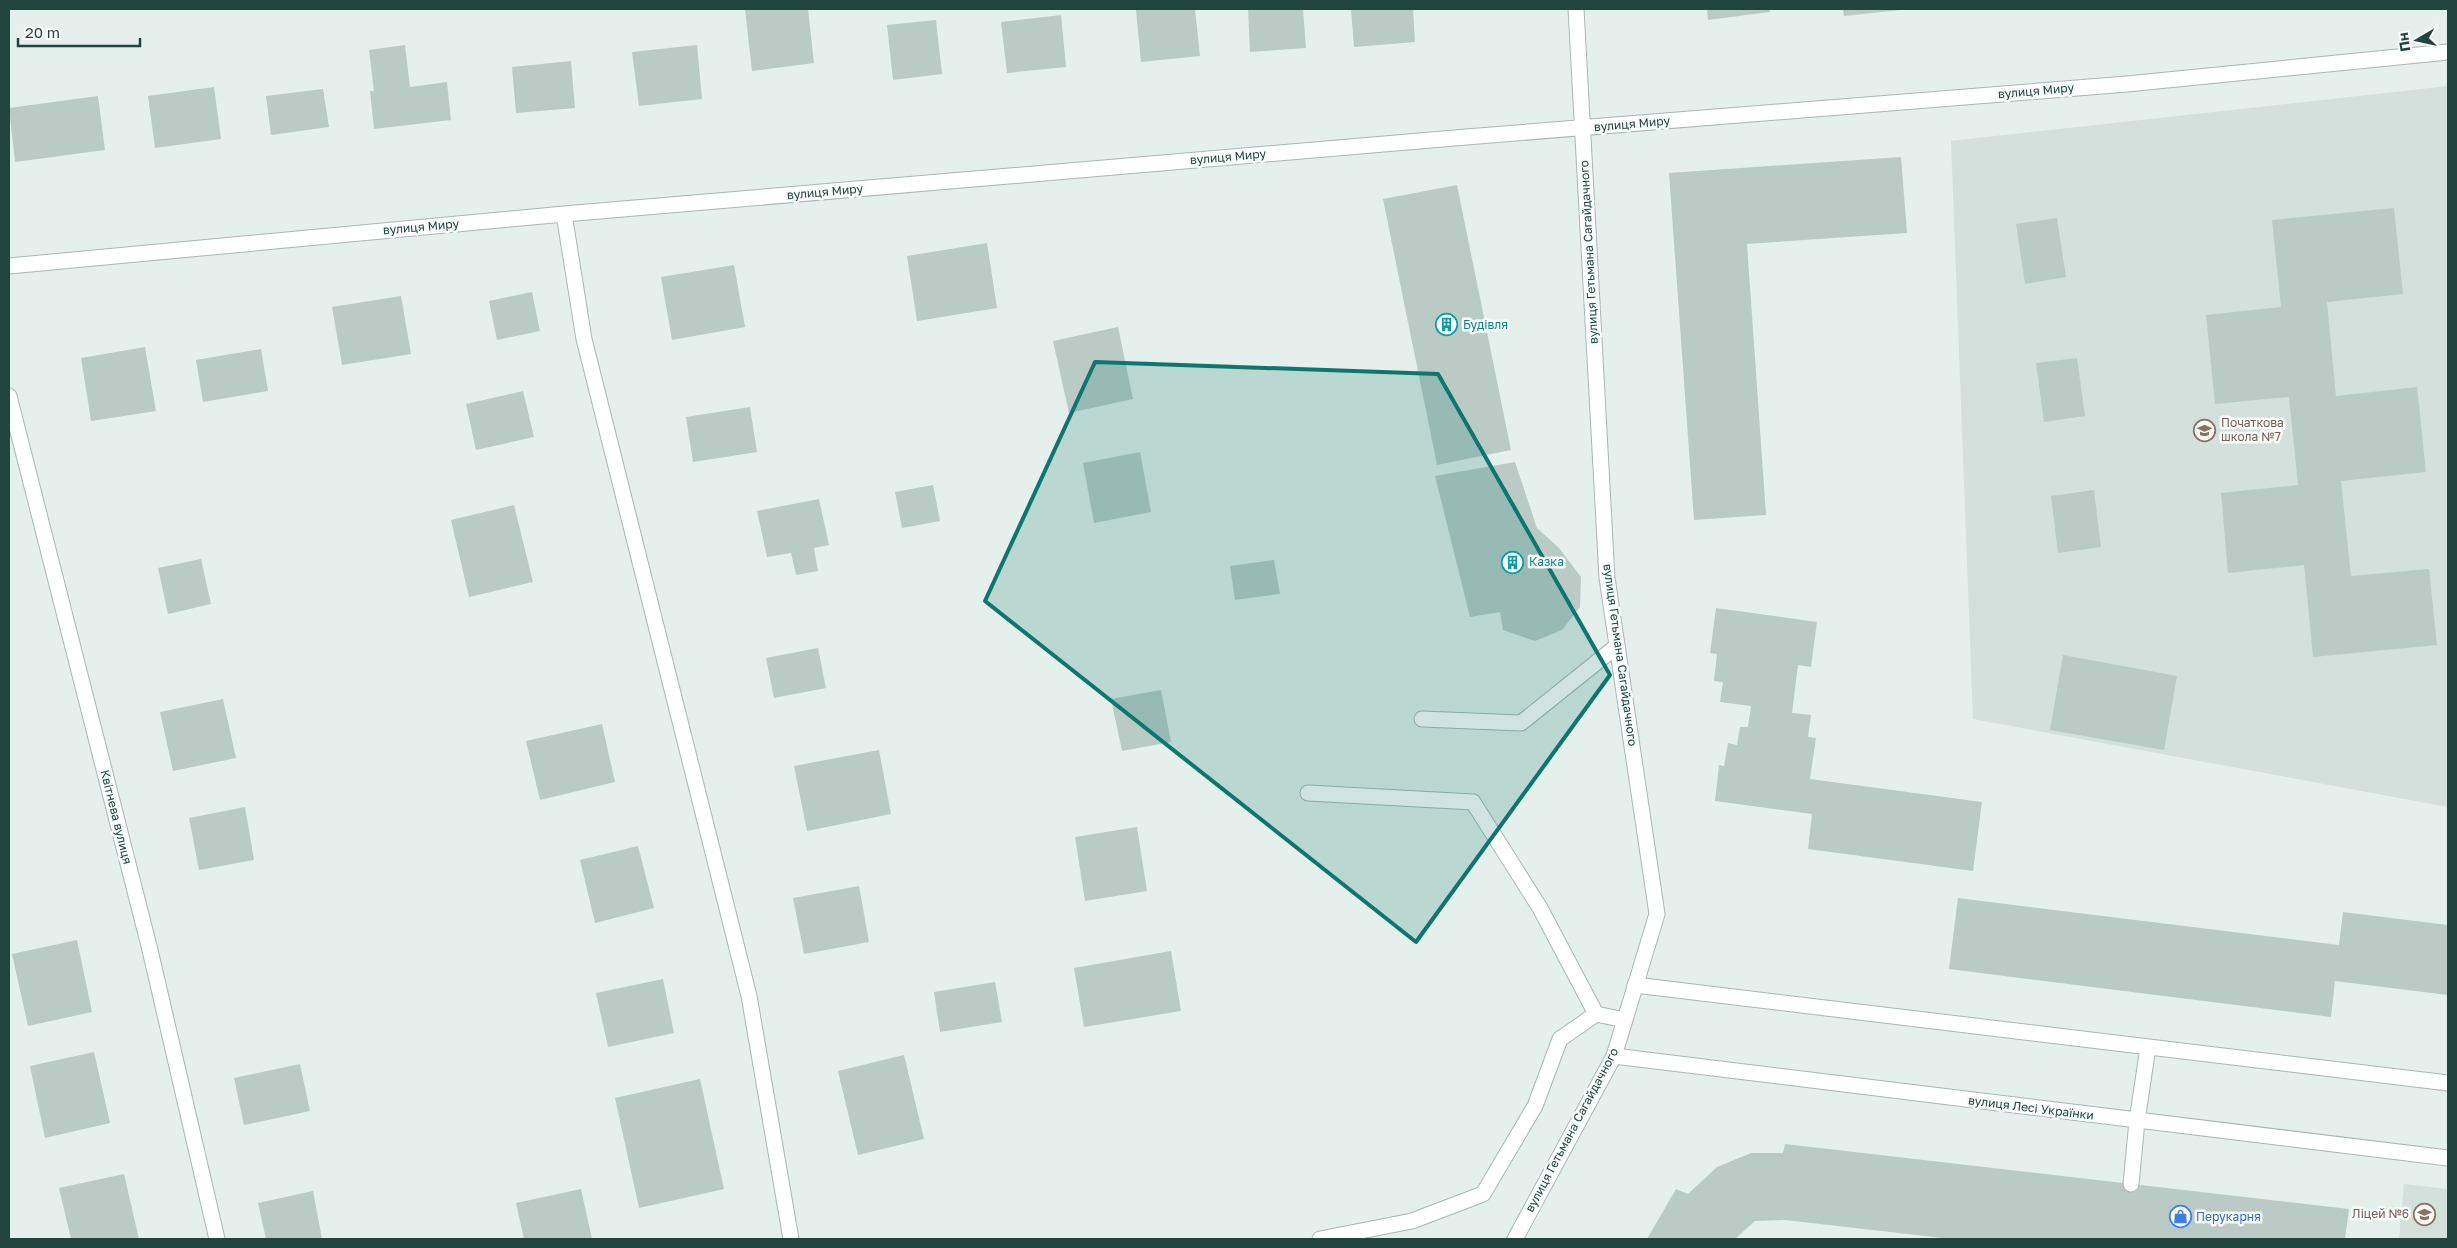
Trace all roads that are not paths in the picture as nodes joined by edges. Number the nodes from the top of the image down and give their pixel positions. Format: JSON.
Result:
{"nodes":[{"id":1,"x":1576,"y":9,"type":"edge"},
{"id":2,"x":2448,"y":52,"type":"edge"},
{"id":3,"x":1583,"y":128,"type":"junction"},
{"id":4,"x":564,"y":214,"type":"junction"},
{"id":5,"x":9,"y":266,"type":"edge"},
{"id":6,"x":9,"y":396,"type":"edge"},
{"id":7,"x":1617,"y":646,"type":"junction"},
{"id":8,"x":1422,"y":719,"type":"dead end"},
{"id":9,"x":1308,"y":793,"type":"dead end"},
{"id":10,"x":1635,"y":985,"type":"junction"},
{"id":11,"x":1596,"y":1014,"type":"junction"},
{"id":12,"x":1625,"y":1020,"type":"junction"},
{"id":13,"x":2148,"y":1047,"type":"junction"},
{"id":14,"x":1614,"y":1056,"type":"junction"},
{"id":15,"x":2448,"y":1083,"type":"edge"},
{"id":16,"x":2136,"y":1121,"type":"junction"},
{"id":17,"x":2448,"y":1158,"type":"edge"},
{"id":18,"x":2131,"y":1184,"type":"dead end"},
{"id":19,"x":217,"y":1239,"type":"edge"},
{"id":20,"x":791,"y":1239,"type":"edge"},
{"id":21,"x":1320,"y":1239,"type":"edge"},
{"id":22,"x":1515,"y":1239,"type":"edge"}],
"edges":[{"from":1,"to":3,"type":"street","name":"вулиця Гетьмана Сагайдачного"},
{"from":2,"to":3,"type":"street","name":"вулиця Миру"},
{"from":3,"to":4,"type":"street","name":"вулиця Миру"},
{"from":3,"to":7,"type":"street","name":"вулиця Гетьмана Сагайдачного"},
{"from":4,"to":5,"type":"street","name":"вулиця Миру"},
{"from":4,"to":20,"type":"street"},
{"from":6,"to":19,"type":"street","name":"Квітнева вулиця"},
{"from":7,"to":8,"type":"street"},
{"from":7,"to":10,"type":"street","name":"вулиця Гетьмана Сагайдачного"},
{"from":9,"to":11,"type":"street"},
{"from":10,"to":12,"type":"street","name":"вулиця Гетьмана Сагайдачного"},
{"from":10,"to":13,"type":"street"},
{"from":11,"to":12,"type":"street"},
{"from":11,"to":21,"type":"street"},
{"from":12,"to":14,"type":"street","name":"вулиця Гетьмана Сагайдачного"},
{"from":13,"to":15,"type":"street"},
{"from":13,"to":16,"type":"street"},
{"from":14,"to":16,"type":"street","name":"вулиця Лесі Українки"},
{"from":14,"to":22,"type":"street","name":"вулиця Гетьмана Сагайдачного"},
{"from":16,"to":17,"type":"street","name":"вулиця Лесі Українки"},
{"from":16,"to":18,"type":"street"}]}
